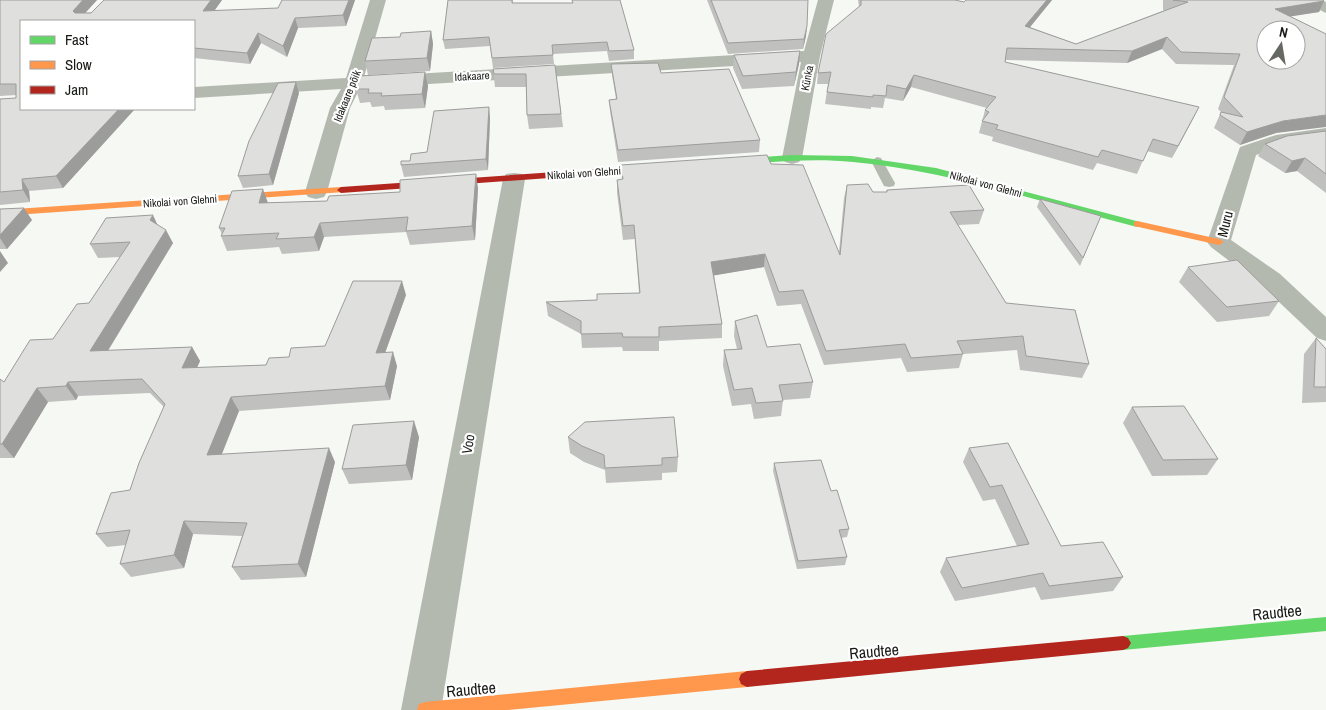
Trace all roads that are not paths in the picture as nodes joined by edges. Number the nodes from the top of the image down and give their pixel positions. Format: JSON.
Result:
{"nodes":[{"id":1,"x":378,"y":0,"type":"edge"},
{"id":2,"x":826,"y":0,"type":"edge"},
{"id":3,"x":1310,"y":0,"type":"edge"},
{"id":4,"x":1326,"y":8,"type":"edge"},
{"id":5,"x":811,"y":56,"type":"junction"},
{"id":6,"x":354,"y":82,"type":"junction"},
{"id":7,"x":195,"y":92,"type":"edge"},
{"id":8,"x":1326,"y":134,"type":"edge"},
{"id":9,"x":792,"y":158,"type":"junction"},
{"id":10,"x":877,"y":162,"type":"junction"},
{"id":11,"x":722,"y":163,"type":"edge"},
{"id":12,"x":673,"y":167,"type":"edge"},
{"id":13,"x":514,"y":179,"type":"junction"},
{"id":14,"x":889,"y":183,"type":"dead end"},
{"id":15,"x":316,"y":192,"type":"junction"},
{"id":16,"x":0,"y":213,"type":"edge"},
{"id":17,"x":1219,"y":242,"type":"junction"},
{"id":18,"x":1326,"y":332,"type":"edge"},
{"id":19,"x":1326,"y":624,"type":"edge"},
{"id":20,"x":423,"y":710,"type":"edge"}],
"edges":[{"from":1,"to":6,"type":"street","name":"Idakaare põik"},
{"from":2,"to":5,"type":"street","name":"Künka"},
{"from":3,"to":4,"type":"street"},
{"from":5,"to":6,"type":"street","name":"Idakaare"},
{"from":5,"to":9,"type":"street","name":"Künka"},
{"from":6,"to":7,"type":"street","name":"Idakaare"},
{"from":6,"to":15,"type":"street","name":"Idakaare põik"},
{"from":8,"to":17,"type":"street","name":"Muru"},
{"from":9,"to":10,"type":"street","name":"Nikolai von Glehni"},
{"from":9,"to":11,"type":"street","name":"Nikolai von Glehni"},
{"from":10,"to":14,"type":"lane"},
{"from":10,"to":17,"type":"street","name":"Nikolai von Glehni"},
{"from":12,"to":13,"type":"street","name":"Nikolai von Glehni"},
{"from":13,"to":15,"type":"street","name":"Nikolai von Glehni"},
{"from":13,"to":20,"type":"street","name":"Voo"},
{"from":15,"to":16,"type":"street","name":"Nikolai von Glehni"},
{"from":17,"to":18,"type":"street","name":"Muru"},
{"from":19,"to":20,"type":"street","name":"Raudtee"}]}
